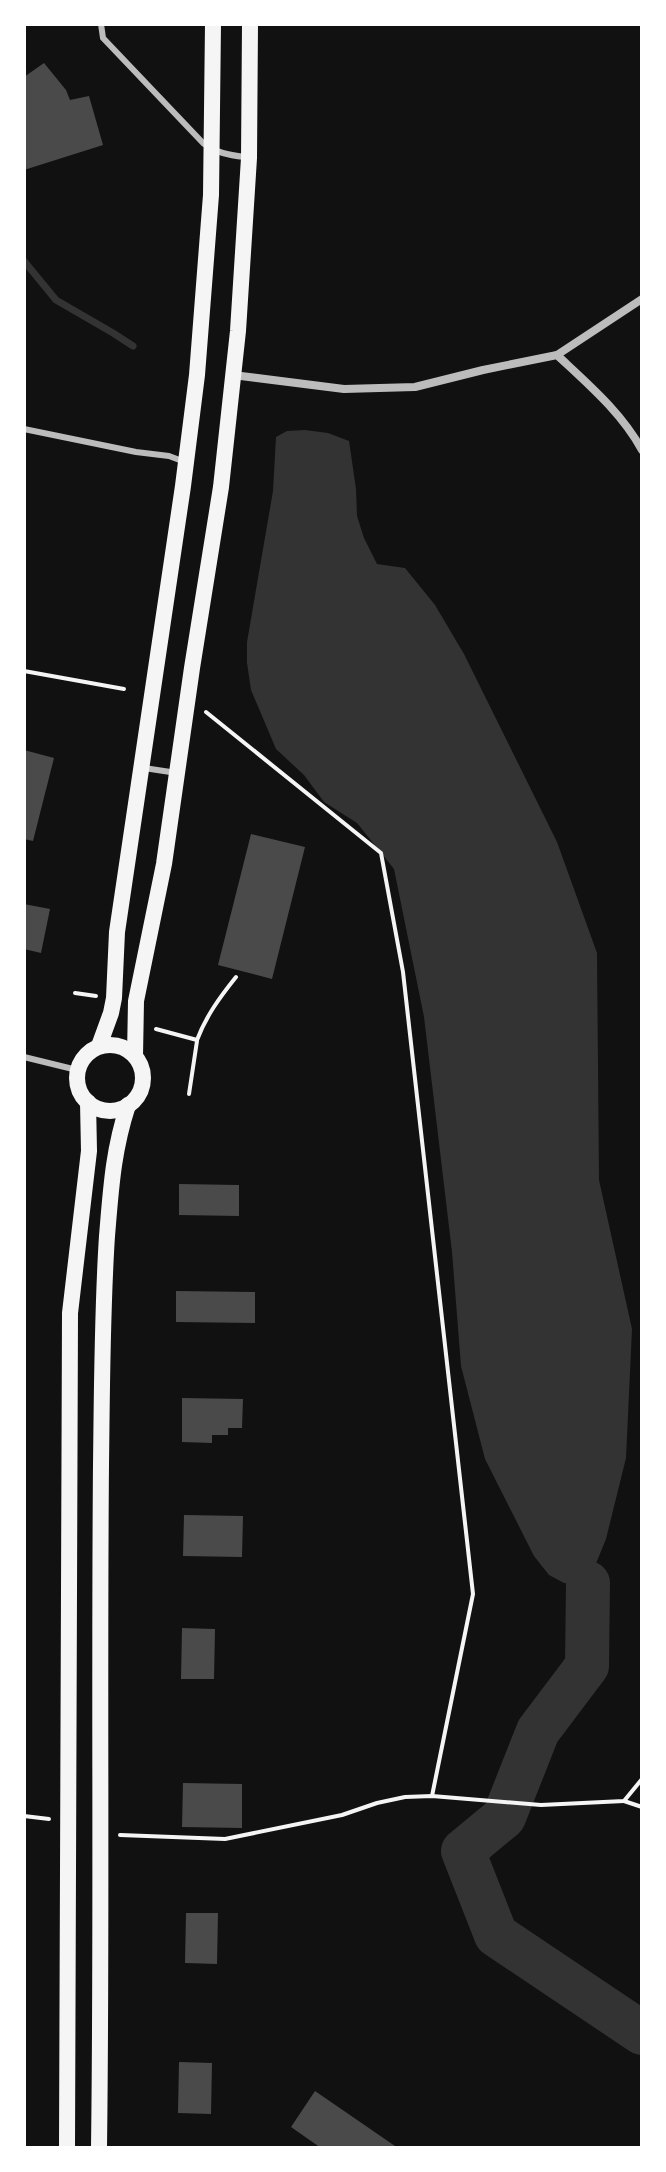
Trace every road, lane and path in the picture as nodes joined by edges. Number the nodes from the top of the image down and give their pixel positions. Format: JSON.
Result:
{"nodes":[{"id":1,"x":101,"y":24,"type":"edge"},
{"id":2,"x":213,"y":24,"type":"edge"},
{"id":3,"x":250,"y":24,"type":"edge"},
{"id":4,"x":212,"y":149,"type":"junction"},
{"id":5,"x":249,"y":158,"type":"junction"},
{"id":6,"x":642,"y":299,"type":"edge"},
{"id":7,"x":557,"y":355,"type":"junction"},
{"id":8,"x":233,"y":375,"type":"junction"},
{"id":9,"x":24,"y":429,"type":"edge"},
{"id":10,"x":642,"y":450,"type":"edge"},
{"id":11,"x":186,"y":462,"type":"junction"},
{"id":12,"x":24,"y":671,"type":"edge"},
{"id":13,"x":124,"y":689,"type":"dead end"},
{"id":14,"x":197,"y":705,"type":"dead end"},
{"id":15,"x":142,"y":768,"type":"junction"},
{"id":16,"x":177,"y":773,"type":"junction"},
{"id":17,"x":236,"y":977,"type":"dead end"},
{"id":18,"x":75,"y":993,"type":"dead end"},
{"id":19,"x":101,"y":996,"type":"dead end"},
{"id":20,"x":153,"y":1028,"type":"dead end"},
{"id":21,"x":197,"y":1040,"type":"junction"},
{"id":22,"x":99,"y":1046,"type":"junction"},
{"id":23,"x":135,"y":1056,"type":"junction"},
{"id":24,"x":24,"y":1057,"type":"edge"},
{"id":25,"x":77,"y":1070,"type":"junction"},
{"id":26,"x":189,"y":1094,"type":"dead end"},
{"id":27,"x":88,"y":1102,"type":"junction"},
{"id":28,"x":128,"y":1105,"type":"junction"},
{"id":29,"x":642,"y":1779,"type":"edge"},
{"id":30,"x":432,"y":1796,"type":"junction"},
{"id":31,"x":624,"y":1801,"type":"junction"},
{"id":32,"x":642,"y":1807,"type":"edge"},
{"id":33,"x":24,"y":1816,"type":"edge"},
{"id":34,"x":56,"y":1820,"type":"dead end"},
{"id":35,"x":117,"y":1835,"type":"dead end"},
{"id":36,"x":67,"y":2148,"type":"edge"},
{"id":37,"x":99,"y":2148,"type":"edge"}],
"edges":[{"from":1,"to":4,"type":"lane"},
{"from":2,"to":4,"type":"main road"},
{"from":3,"to":5,"type":"main road"},
{"from":4,"to":5,"type":"lane"},
{"from":4,"to":11,"type":"main road"},
{"from":5,"to":8,"type":"main road"},
{"from":6,"to":7,"type":"street"},
{"from":7,"to":8,"type":"street"},
{"from":7,"to":10,"type":"street"},
{"from":8,"to":16,"type":"main road"},
{"from":9,"to":11,"type":"lane"},
{"from":11,"to":15,"type":"main road"},
{"from":12,"to":13,"type":"path"},
{"from":14,"to":30,"type":"path"},
{"from":15,"to":16,"type":"lane"},
{"from":15,"to":22,"type":"main road"},
{"from":16,"to":23,"type":"main road"},
{"from":17,"to":21,"type":"path"},
{"from":18,"to":19,"type":"path"},
{"from":20,"to":21,"type":"path"},
{"from":21,"to":26,"type":"path"},
{"from":22,"to":23,"type":"main road"},
{"from":22,"to":25,"type":"main road"},
{"from":23,"to":28,"type":"main road"},
{"from":24,"to":25,"type":"lane"},
{"from":25,"to":27,"type":"main road"},
{"from":27,"to":28,"type":"main road"},
{"from":27,"to":36,"type":"main road"},
{"from":28,"to":37,"type":"main road"},
{"from":29,"to":31,"type":"path"},
{"from":30,"to":31,"type":"path"},
{"from":30,"to":35,"type":"path"},
{"from":31,"to":32,"type":"path"},
{"from":33,"to":34,"type":"path"}]}
